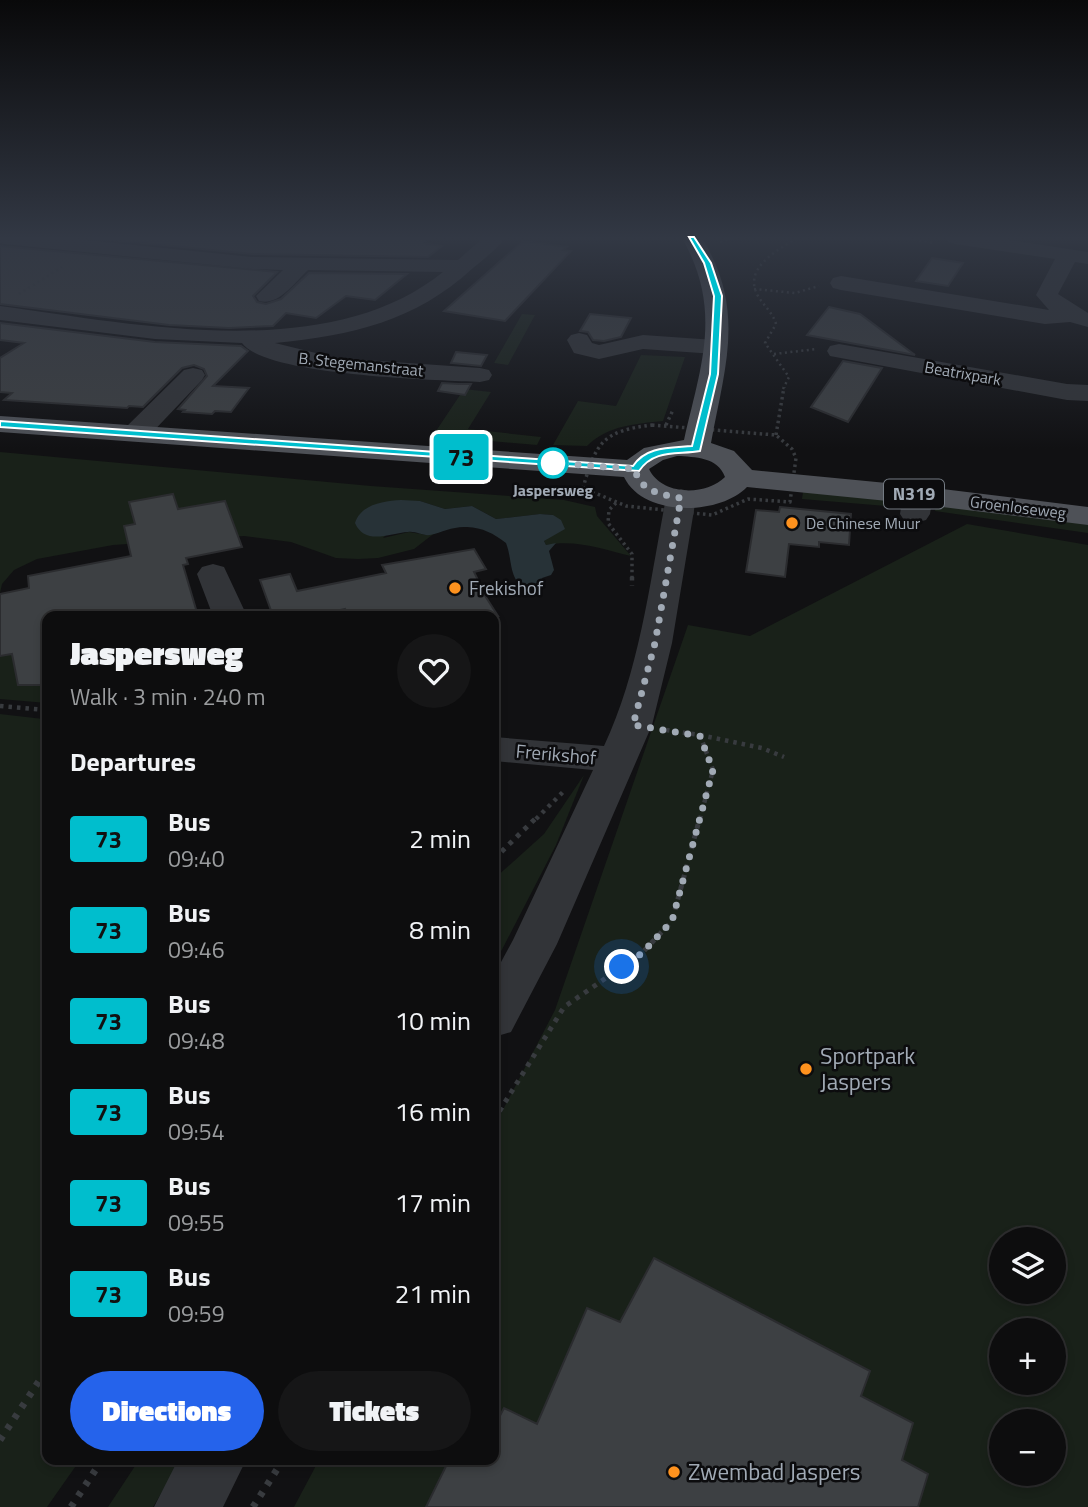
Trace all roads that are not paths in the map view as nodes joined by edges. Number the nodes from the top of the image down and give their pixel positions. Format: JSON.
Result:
{"nodes":[{"id":1,"x":22,"y":308,"type":"edge"},
{"id":2,"x":400,"y":308,"type":"edge"},
{"id":3,"x":717,"y":308,"type":"edge"},
{"id":4,"x":993,"y":308,"type":"edge"},
{"id":5,"x":1063,"y":308,"type":"edge"},
{"id":6,"x":1081,"y":319,"type":"edge"},
{"id":7,"x":250,"y":335,"type":"junction"},
{"id":8,"x":579,"y":340,"type":"dead end"},
{"id":9,"x":715,"y":347,"type":"junction"},
{"id":10,"x":839,"y":351,"type":"road end"},
{"id":11,"x":193,"y":375,"type":"dead end"},
{"id":12,"x":480,"y":375,"type":"dead end"},
{"id":13,"x":1088,"y":393,"type":"edge"},
{"id":14,"x":0,"y":424,"type":"edge"},
{"id":15,"x":136,"y":433,"type":"junction"},
{"id":16,"x":696,"y":449,"type":"junction"},
{"id":17,"x":635,"y":469,"type":"junction"},
{"id":18,"x":740,"y":478,"type":"junction"},
{"id":19,"x":681,"y":498,"type":"junction"},
{"id":20,"x":1088,"y":516,"type":"edge"},
{"id":21,"x":213,"y":574,"type":"dead end"},
{"id":22,"x":228,"y":611,"type":"edge"},
{"id":23,"x":626,"y":743,"type":"junction"},
{"id":24,"x":499,"y":749,"type":"edge"},
{"id":25,"x":499,"y":1008,"type":"edge"},
{"id":26,"x":211,"y":1465,"type":"edge"},
{"id":27,"x":187,"y":1507,"type":"edge"}],
"edges":[{"from":1,"to":7,"type":"street","name":"B. Stegemanstraat"},
{"from":2,"to":7,"type":"street","name":"B. Stegemanstraat"},
{"from":3,"to":9,"type":"main road"},
{"from":4,"to":6,"type":"street"},
{"from":5,"to":6,"type":"street"},
{"from":7,"to":12,"type":"street","name":"B. Stegemanstraat"},
{"from":8,"to":9,"type":"street"},
{"from":9,"to":16,"type":"main road"},
{"from":10,"to":13,"type":"street","name":"Beatrixpark"},
{"from":11,"to":15,"type":"street"},
{"from":14,"to":15,"type":"main road"},
{"from":15,"to":17,"type":"main road"},
{"from":16,"to":17,"type":"main road"},
{"from":16,"to":18,"type":"main road"},
{"from":17,"to":19,"type":"main road"},
{"from":18,"to":19,"type":"main road"},
{"from":18,"to":20,"type":"main road","name":"Groenloseweg","number":"N319"},
{"from":19,"to":23,"type":"street"},
{"from":21,"to":22,"type":"street"},
{"from":23,"to":24,"type":"street","name":"Frerikshof"},
{"from":23,"to":25,"type":"street"},
{"from":26,"to":27,"type":"street"}]}
